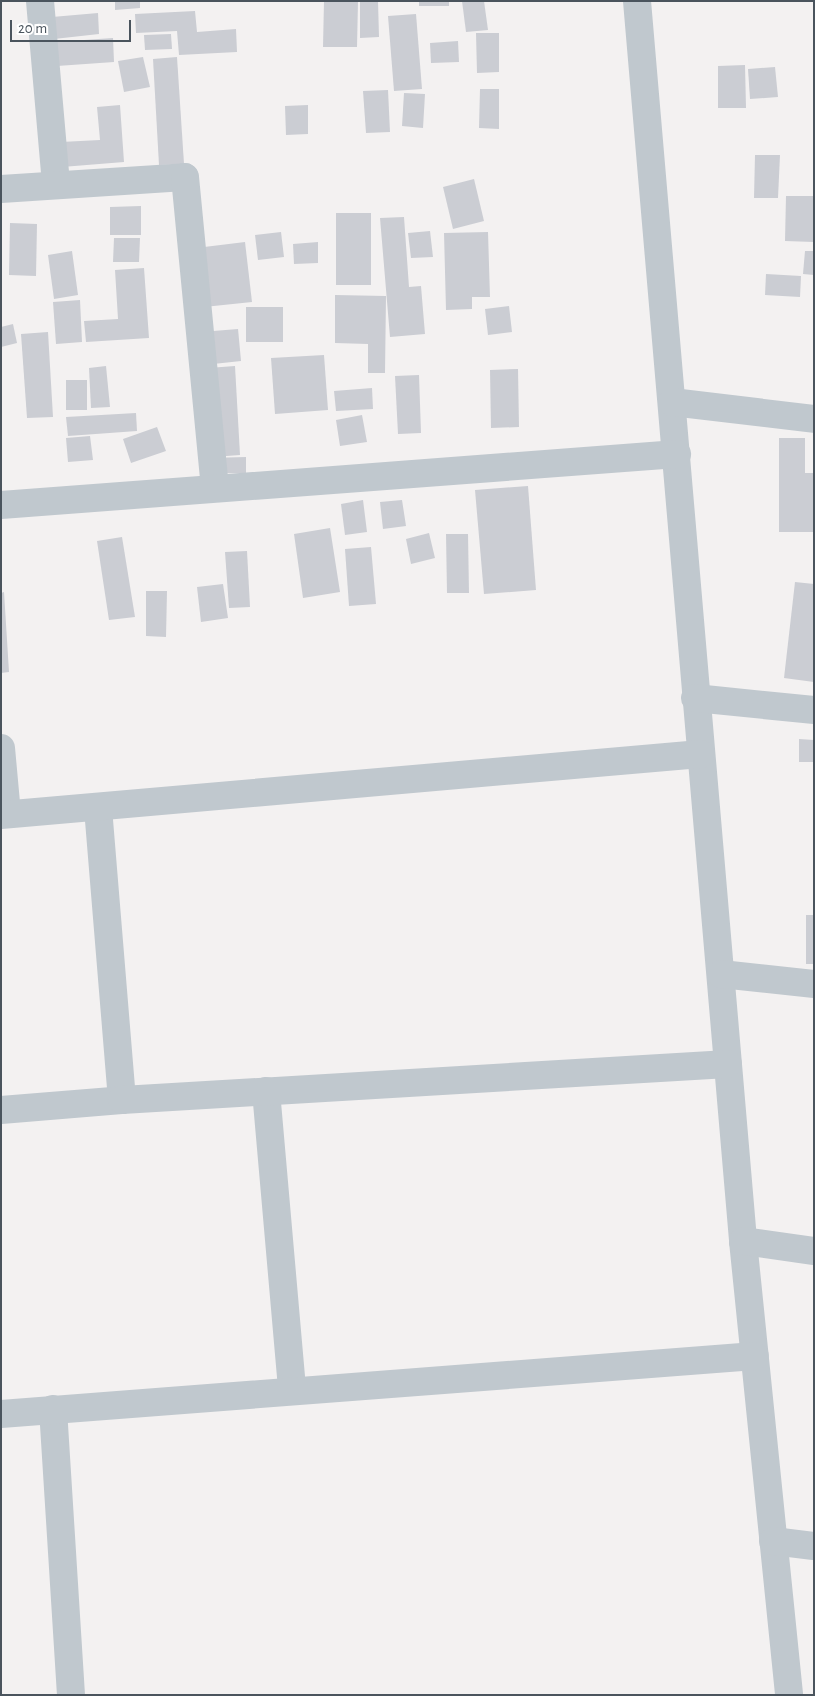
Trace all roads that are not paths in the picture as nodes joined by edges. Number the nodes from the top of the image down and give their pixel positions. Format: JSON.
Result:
{"nodes":[{"id":1,"x":40,"y":1,"type":"edge"},
{"id":2,"x":637,"y":1,"type":"edge"},
{"id":3,"x":56,"y":184,"type":"junction"},
{"id":4,"x":1,"y":189,"type":"edge"},
{"id":5,"x":672,"y":402,"type":"junction"},
{"id":6,"x":814,"y":418,"type":"edge"},
{"id":7,"x":677,"y":454,"type":"junction"},
{"id":8,"x":214,"y":487,"type":"junction"},
{"id":9,"x":1,"y":505,"type":"edge"},
{"id":10,"x":695,"y":698,"type":"junction"},
{"id":11,"x":814,"y":710,"type":"edge"},
{"id":12,"x":1,"y":748,"type":"edge"},
{"id":13,"x":700,"y":754,"type":"junction"},
{"id":14,"x":98,"y":808,"type":"junction"},
{"id":15,"x":4,"y":814,"type":"edge"},
{"id":16,"x":720,"y":974,"type":"junction"},
{"id":17,"x":814,"y":984,"type":"edge"},
{"id":18,"x":728,"y":1064,"type":"junction"},
{"id":19,"x":266,"y":1091,"type":"junction"},
{"id":20,"x":122,"y":1100,"type":"junction"},
{"id":21,"x":1,"y":1110,"type":"edge"},
{"id":22,"x":743,"y":1241,"type":"junction"},
{"id":23,"x":814,"y":1251,"type":"edge"},
{"id":24,"x":756,"y":1356,"type":"junction"},
{"id":25,"x":292,"y":1391,"type":"junction"},
{"id":26,"x":53,"y":1409,"type":"junction"},
{"id":27,"x":1,"y":1414,"type":"edge"},
{"id":28,"x":773,"y":1541,"type":"junction"},
{"id":29,"x":814,"y":1546,"type":"edge"},
{"id":30,"x":71,"y":1695,"type":"edge"},
{"id":31,"x":789,"y":1695,"type":"edge"}],
"edges":[{"from":1,"to":3,"type":"street"},
{"from":2,"to":5,"type":"street"},
{"from":3,"to":4,"type":"street"},
{"from":3,"to":8,"type":"street"},
{"from":5,"to":6,"type":"street"},
{"from":5,"to":7,"type":"street"},
{"from":7,"to":8,"type":"street"},
{"from":7,"to":10,"type":"street"},
{"from":8,"to":9,"type":"street"},
{"from":10,"to":11,"type":"street"},
{"from":10,"to":13,"type":"street"},
{"from":12,"to":15,"type":"street"},
{"from":13,"to":14,"type":"street"},
{"from":13,"to":16,"type":"street"},
{"from":14,"to":15,"type":"street"},
{"from":14,"to":20,"type":"street"},
{"from":16,"to":17,"type":"street"},
{"from":16,"to":18,"type":"street"},
{"from":18,"to":19,"type":"street"},
{"from":18,"to":22,"type":"street"},
{"from":19,"to":20,"type":"street"},
{"from":19,"to":25,"type":"street"},
{"from":20,"to":21,"type":"street"},
{"from":22,"to":23,"type":"street"},
{"from":22,"to":24,"type":"street"},
{"from":24,"to":25,"type":"street"},
{"from":24,"to":28,"type":"street"},
{"from":25,"to":26,"type":"street"},
{"from":26,"to":27,"type":"street"},
{"from":26,"to":30,"type":"street"},
{"from":28,"to":29,"type":"street"},
{"from":28,"to":31,"type":"street"}]}
